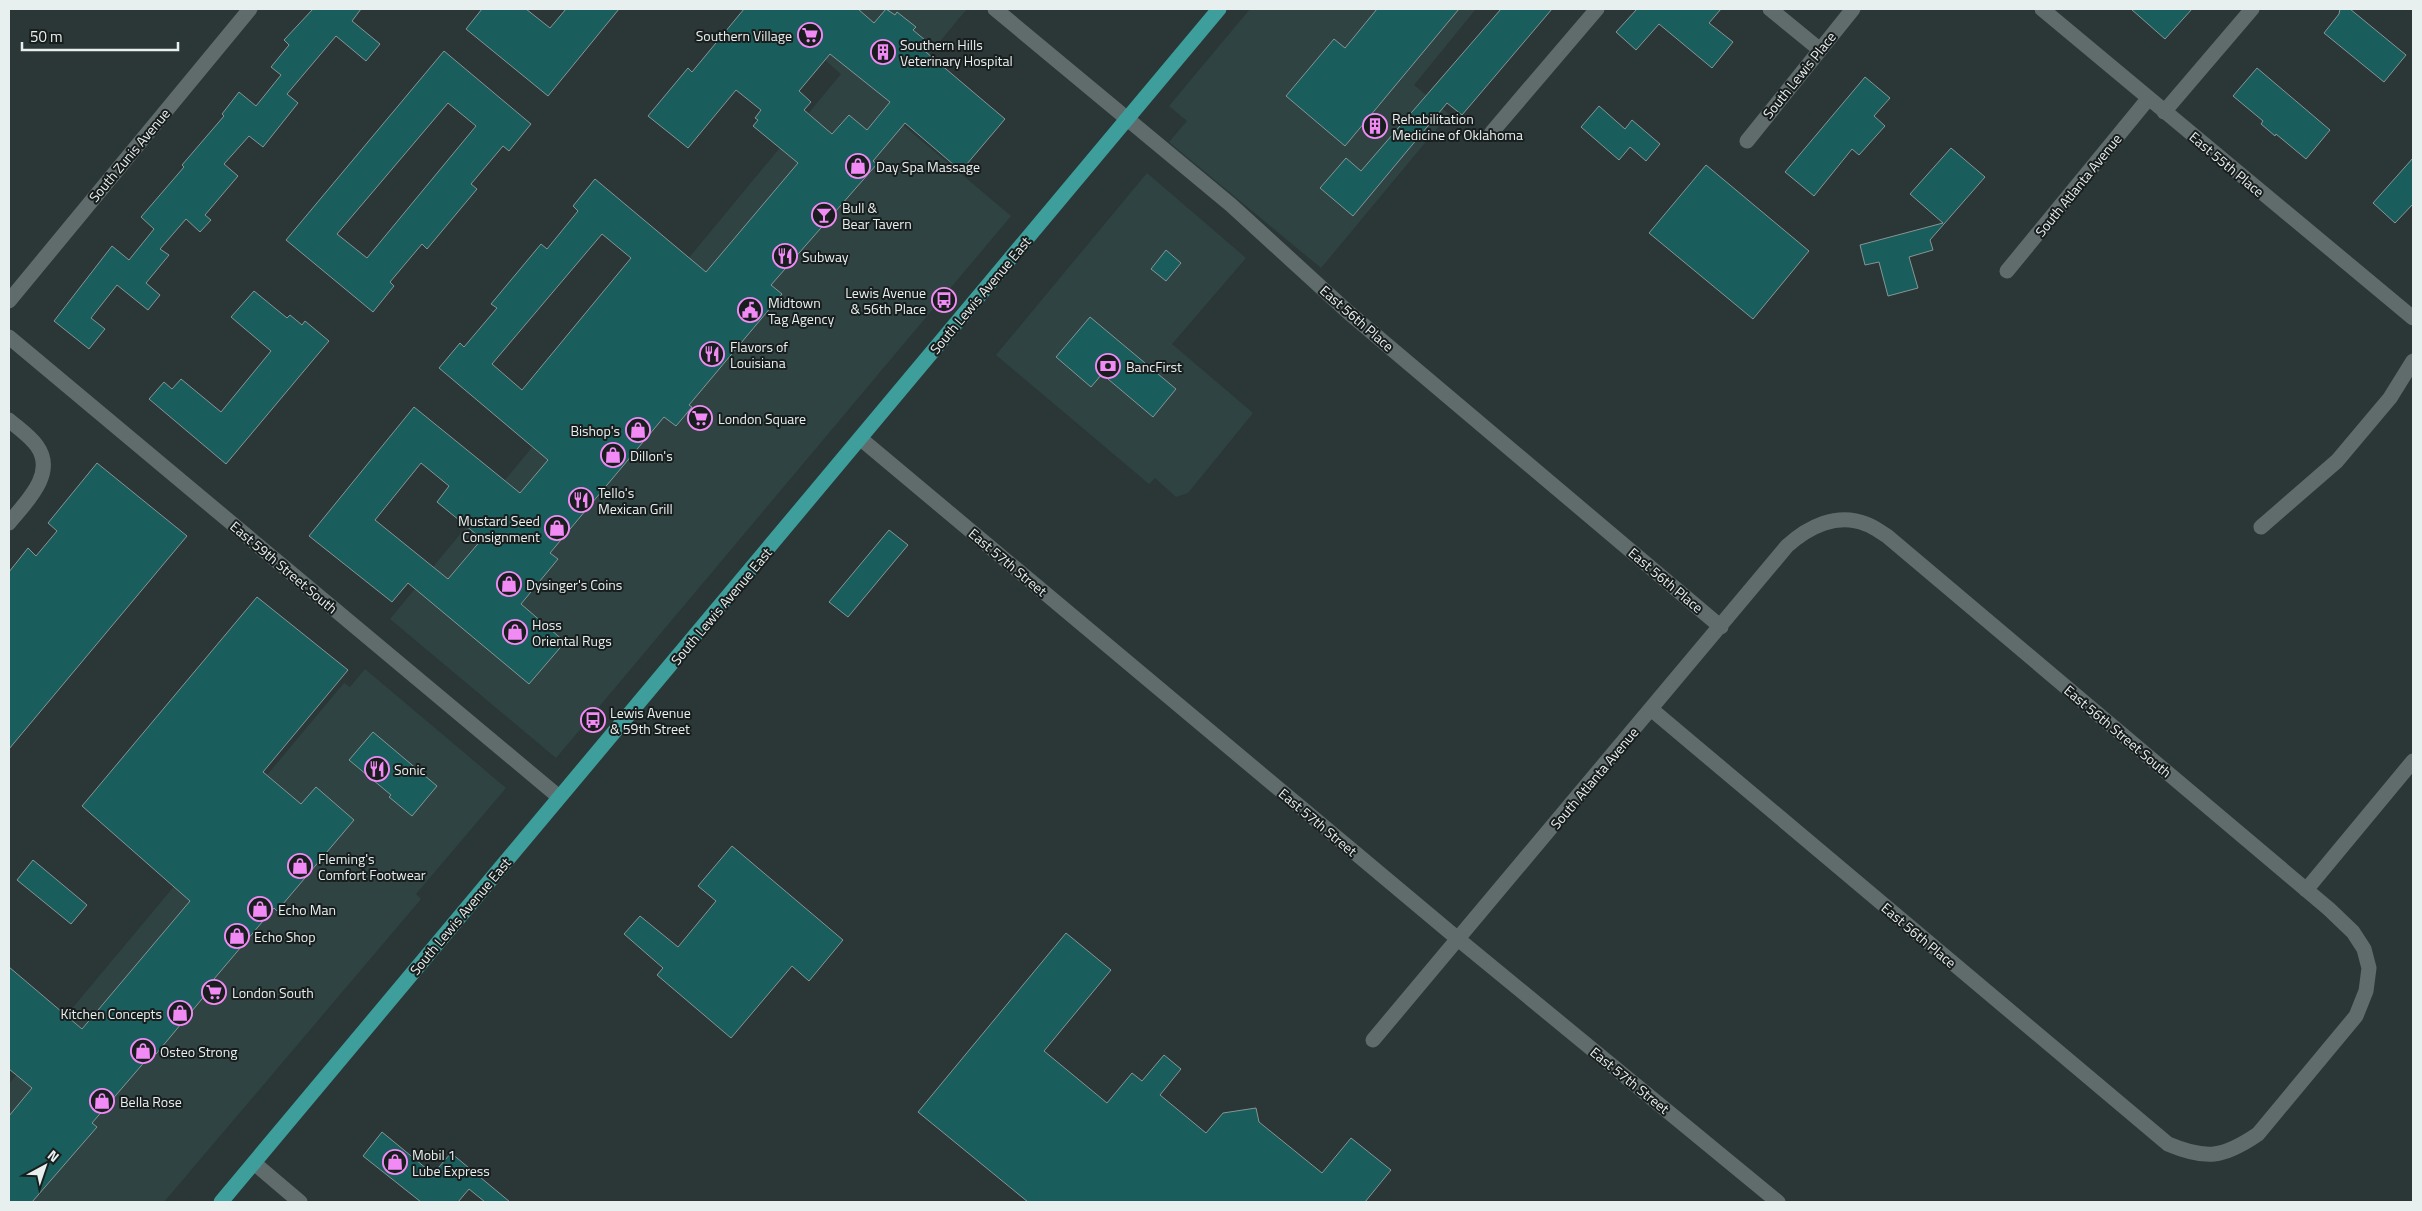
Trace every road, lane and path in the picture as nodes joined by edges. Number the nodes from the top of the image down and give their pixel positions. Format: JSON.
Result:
{"nodes":[{"id":1,"x":250,"y":9,"type":"edge"},
{"id":2,"x":995,"y":9,"type":"edge"},
{"id":3,"x":1218,"y":9,"type":"edge"},
{"id":4,"x":1597,"y":9,"type":"edge"},
{"id":5,"x":1770,"y":9,"type":"edge"},
{"id":6,"x":1853,"y":9,"type":"edge"},
{"id":7,"x":2042,"y":9,"type":"edge"},
{"id":8,"x":2252,"y":9,"type":"edge"},
{"id":9,"x":1819,"y":49,"type":"junction"},
{"id":10,"x":2148,"y":99,"type":"junction"},
{"id":11,"x":2164,"y":112,"type":"junction"},
{"id":12,"x":1128,"y":119,"type":"junction"},
{"id":13,"x":1492,"y":132,"type":"dead end"},
{"id":14,"x":1746,"y":141,"type":"dead end"},
{"id":15,"x":2008,"y":271,"type":"dead end"},
{"id":16,"x":9,"y":301,"type":"edge"},
{"id":17,"x":2413,"y":318,"type":"edge"},
{"id":18,"x":9,"y":337,"type":"edge"},
{"id":19,"x":2413,"y":360,"type":"edge"},
{"id":20,"x":9,"y":420,"type":"edge"},
{"id":21,"x":860,"y":439,"type":"junction"},
{"id":22,"x":9,"y":523,"type":"edge"},
{"id":23,"x":1821,"y":524,"type":"joint"},
{"id":24,"x":2261,"y":527,"type":"dead end"},
{"id":25,"x":1721,"y":627,"type":"junction"},
{"id":26,"x":1651,"y":709,"type":"junction"},
{"id":27,"x":2413,"y":761,"type":"edge"},
{"id":28,"x":559,"y":797,"type":"junction"},
{"id":29,"x":2306,"y":890,"type":"junction"},
{"id":30,"x":1458,"y":939,"type":"junction"},
{"id":31,"x":1373,"y":1040,"type":"dead end"},
{"id":32,"x":2191,"y":1154,"type":"joint"},
{"id":33,"x":254,"y":1163,"type":"junction"},
{"id":34,"x":221,"y":1202,"type":"edge"},
{"id":35,"x":300,"y":1202,"type":"edge"},
{"id":36,"x":1778,"y":1202,"type":"edge"}],
"edges":[{"from":1,"to":16,"type":"street","name":"South Zunis Avenue"},
{"from":2,"to":12,"type":"street","name":"East 56th Place"},
{"from":3,"to":12,"type":"main road","name":"South Lewis Avenue East"},
{"from":4,"to":13,"type":"street"},
{"from":5,"to":9,"type":"street"},
{"from":6,"to":9,"type":"street","name":"South Lewis Place"},
{"from":7,"to":10,"type":"street","name":"East 55th Place"},
{"from":8,"to":11,"type":"street"},
{"from":9,"to":14,"type":"street","name":"South Lewis Place"},
{"from":10,"to":11,"type":"street","name":"East 55th Place"},
{"from":10,"to":15,"type":"street","name":"South Atlanta Avenue"},
{"from":11,"to":17,"type":"street","name":"East 55th Place"},
{"from":12,"to":21,"type":"main road","name":"South Lewis Avenue East"},
{"from":12,"to":25,"type":"street","name":"East 56th Place"},
{"from":18,"to":28,"type":"street","name":"East 59th Street South"},
{"from":19,"to":24,"type":"street"},
{"from":20,"to":22,"type":"street"},
{"from":21,"to":28,"type":"main road","name":"South Lewis Avenue East"},
{"from":21,"to":30,"type":"street","name":"East 57th Street"},
{"from":23,"to":25,"type":"street","name":"South Atlanta Avenue"},
{"from":23,"to":29,"type":"street","name":"East 56th Street South"},
{"from":25,"to":26,"type":"street","name":"South Atlanta Avenue"},
{"from":26,"to":30,"type":"street","name":"South Atlanta Avenue"},
{"from":26,"to":32,"type":"street","name":"East 56th Place"},
{"from":27,"to":29,"type":"street"},
{"from":28,"to":33,"type":"main road","name":"South Lewis Avenue East"},
{"from":29,"to":32,"type":"street","name":"East 56th Street South"},
{"from":30,"to":31,"type":"street","name":"South Atlanta Avenue"},
{"from":30,"to":36,"type":"street","name":"East 57th Street"},
{"from":33,"to":34,"type":"main road","name":"South Lewis Avenue East"},
{"from":33,"to":35,"type":"street"}]}
